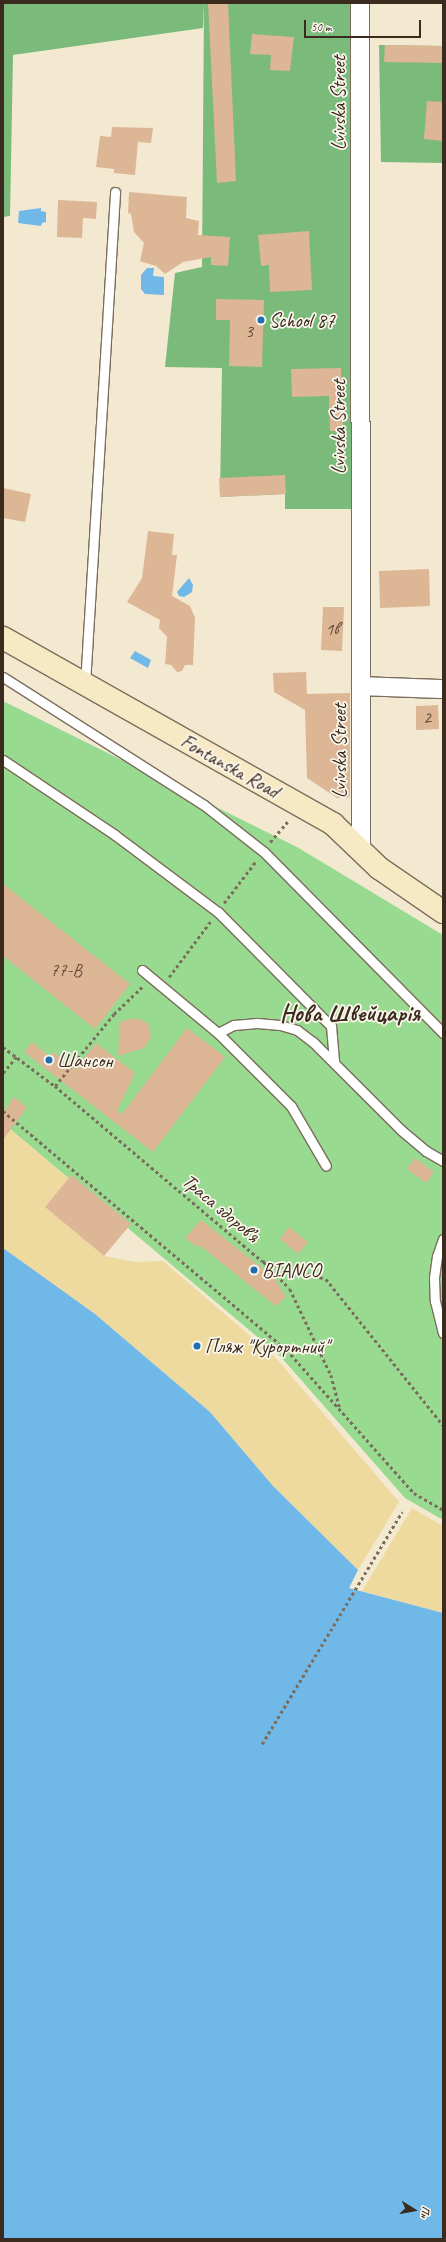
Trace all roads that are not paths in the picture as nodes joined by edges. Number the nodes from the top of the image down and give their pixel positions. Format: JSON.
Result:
{"nodes":[{"id":1,"x":360,"y":3,"type":"edge"},
{"id":2,"x":115,"y":192,"type":"dead end"},
{"id":3,"x":3,"y":638,"type":"edge"},
{"id":4,"x":3,"y":677,"type":"edge"},
{"id":5,"x":85,"y":685,"type":"junction"},
{"id":6,"x":361,"y":686,"type":"junction"},
{"id":7,"x":443,"y":689,"type":"edge"},
{"id":8,"x":3,"y":760,"type":"edge"},
{"id":9,"x":361,"y":851,"type":"junction"},
{"id":10,"x":443,"y":912,"type":"edge"},
{"id":11,"x":142,"y":970,"type":"dead end"},
{"id":12,"x":218,"y":1033,"type":"junction"},
{"id":13,"x":443,"y":1033,"type":"edge"},
{"id":14,"x":334,"y":1062,"type":"junction"},
{"id":15,"x":443,"y":1161,"type":"edge"},
{"id":16,"x":326,"y":1166,"type":"dead end"},
{"id":17,"x":443,"y":1239,"type":"edge"},
{"id":18,"x":443,"y":1333,"type":"edge"}],
"edges":[{"from":1,"to":6,"type":"street","name":"Lvivska Street"},
{"from":2,"to":5,"type":"lane"},
{"from":3,"to":5,"type":"main road","name":"Fontanska Road"},
{"from":4,"to":13,"type":"lane"},
{"from":5,"to":9,"type":"main road","name":"Fontanska Road"},
{"from":6,"to":7,"type":"street"},
{"from":6,"to":9,"type":"street","name":"Lvivska Street"},
{"from":8,"to":14,"type":"lane"},
{"from":9,"to":10,"type":"main road","name":"Fontanska Road"},
{"from":11,"to":12,"type":"lane"},
{"from":12,"to":14,"type":"lane"},
{"from":12,"to":16,"type":"lane"},
{"from":14,"to":15,"type":"lane"},
{"from":17,"to":18,"type":"lane"}]}
